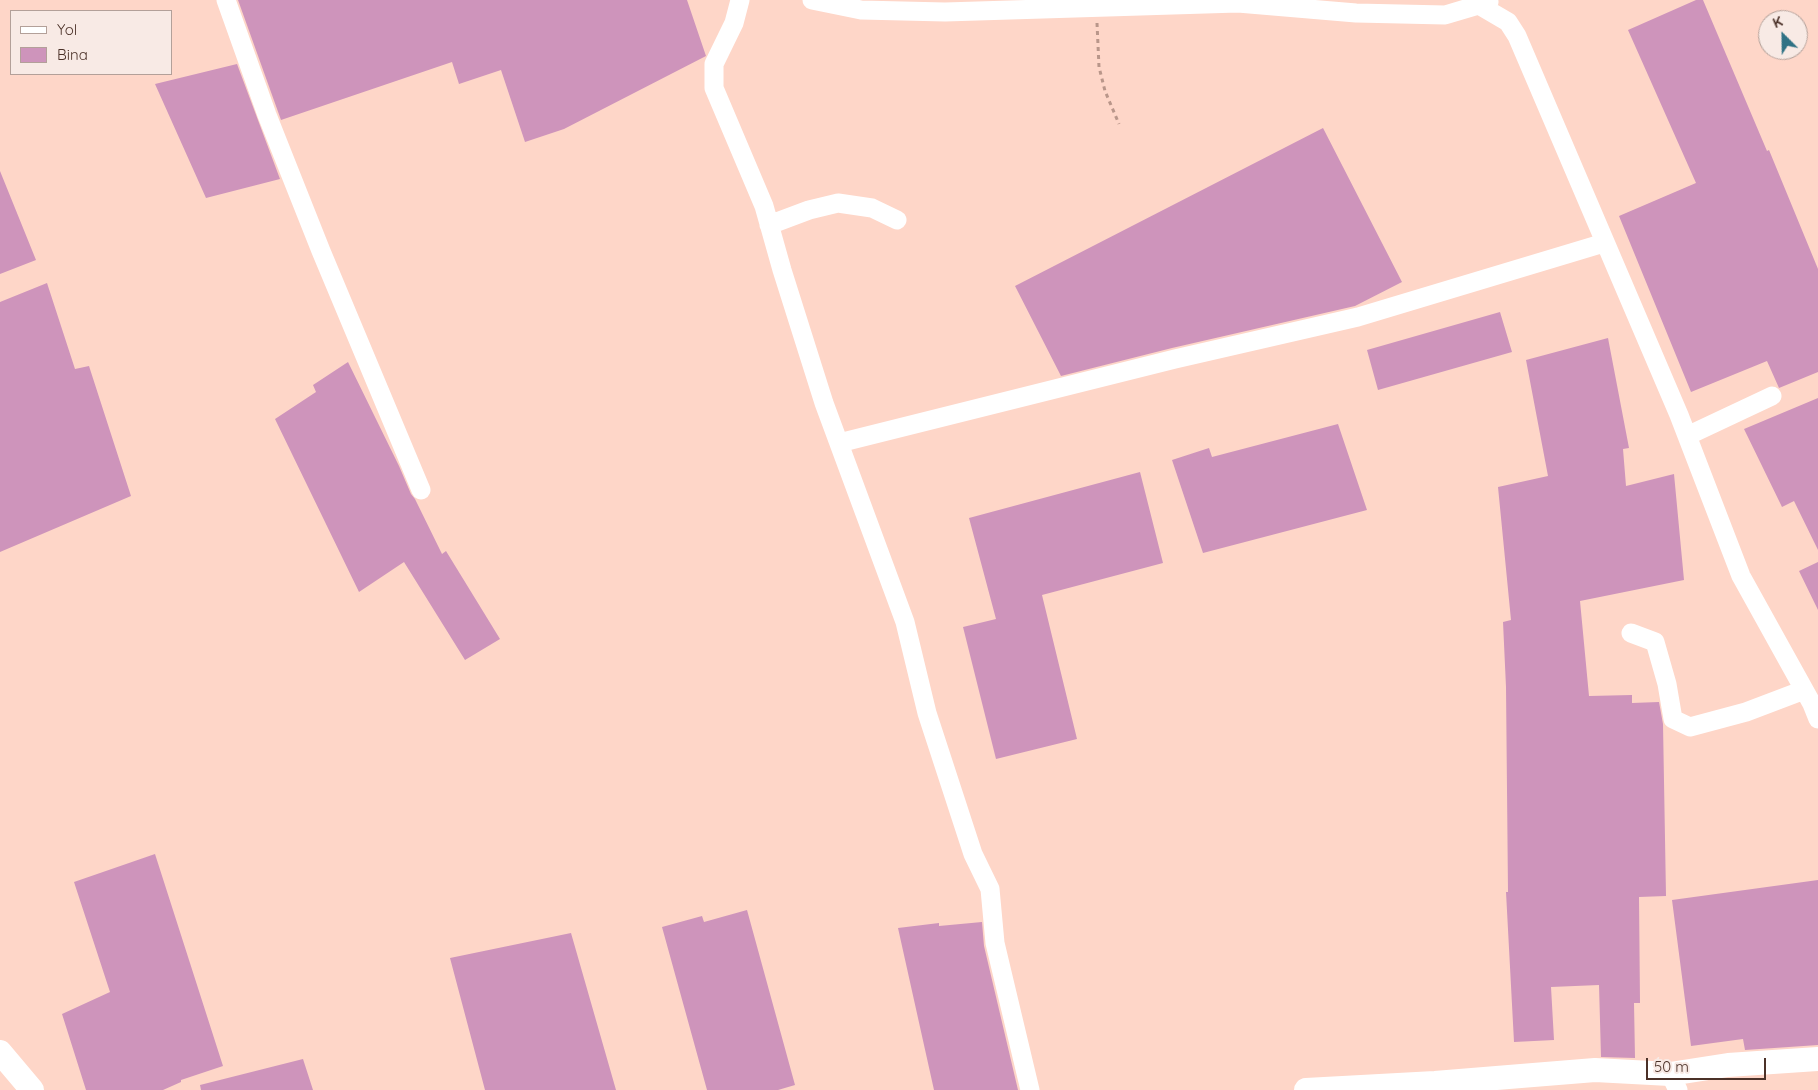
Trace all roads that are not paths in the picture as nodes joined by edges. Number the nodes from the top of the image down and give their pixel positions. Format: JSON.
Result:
{"nodes":[{"id":1,"x":226,"y":0,"type":"edge"},
{"id":2,"x":740,"y":0,"type":"edge"},
{"id":3,"x":812,"y":0,"type":"edge"},
{"id":4,"x":1487,"y":2,"type":"edge"},
{"id":5,"x":1103,"y":5,"type":"edge"},
{"id":6,"x":897,"y":220,"type":"dead end"},
{"id":7,"x":769,"y":225,"type":"junction"},
{"id":8,"x":1604,"y":243,"type":"junction"},
{"id":9,"x":1772,"y":396,"type":"dead end"},
{"id":10,"x":1687,"y":436,"type":"junction"},
{"id":11,"x":839,"y":443,"type":"junction"},
{"id":12,"x":421,"y":490,"type":"dead end"},
{"id":13,"x":1631,"y":633,"type":"dead end"},
{"id":14,"x":1813,"y":704,"type":"edge"},
{"id":15,"x":0,"y":1052,"type":"edge"},
{"id":16,"x":1818,"y":1059,"type":"edge"},
{"id":17,"x":1674,"y":1082,"type":"edge"},
{"id":18,"x":32,"y":1090,"type":"edge"},
{"id":19,"x":1030,"y":1090,"type":"edge"},
{"id":20,"x":1306,"y":1090,"type":"edge"}],
"edges":[{"from":1,"to":12,"type":"street"},
{"from":2,"to":7,"type":"street"},
{"from":3,"to":5,"type":"street"},
{"from":4,"to":5,"type":"street"},
{"from":4,"to":8,"type":"street"},
{"from":6,"to":7,"type":"street"},
{"from":7,"to":11,"type":"street"},
{"from":8,"to":10,"type":"street"},
{"from":8,"to":11,"type":"street"},
{"from":9,"to":10,"type":"street"},
{"from":10,"to":14,"type":"street"},
{"from":11,"to":19,"type":"street"},
{"from":13,"to":14,"type":"street"},
{"from":15,"to":18,"type":"street"},
{"from":16,"to":17,"type":"street"},
{"from":17,"to":20,"type":"street"}]}
